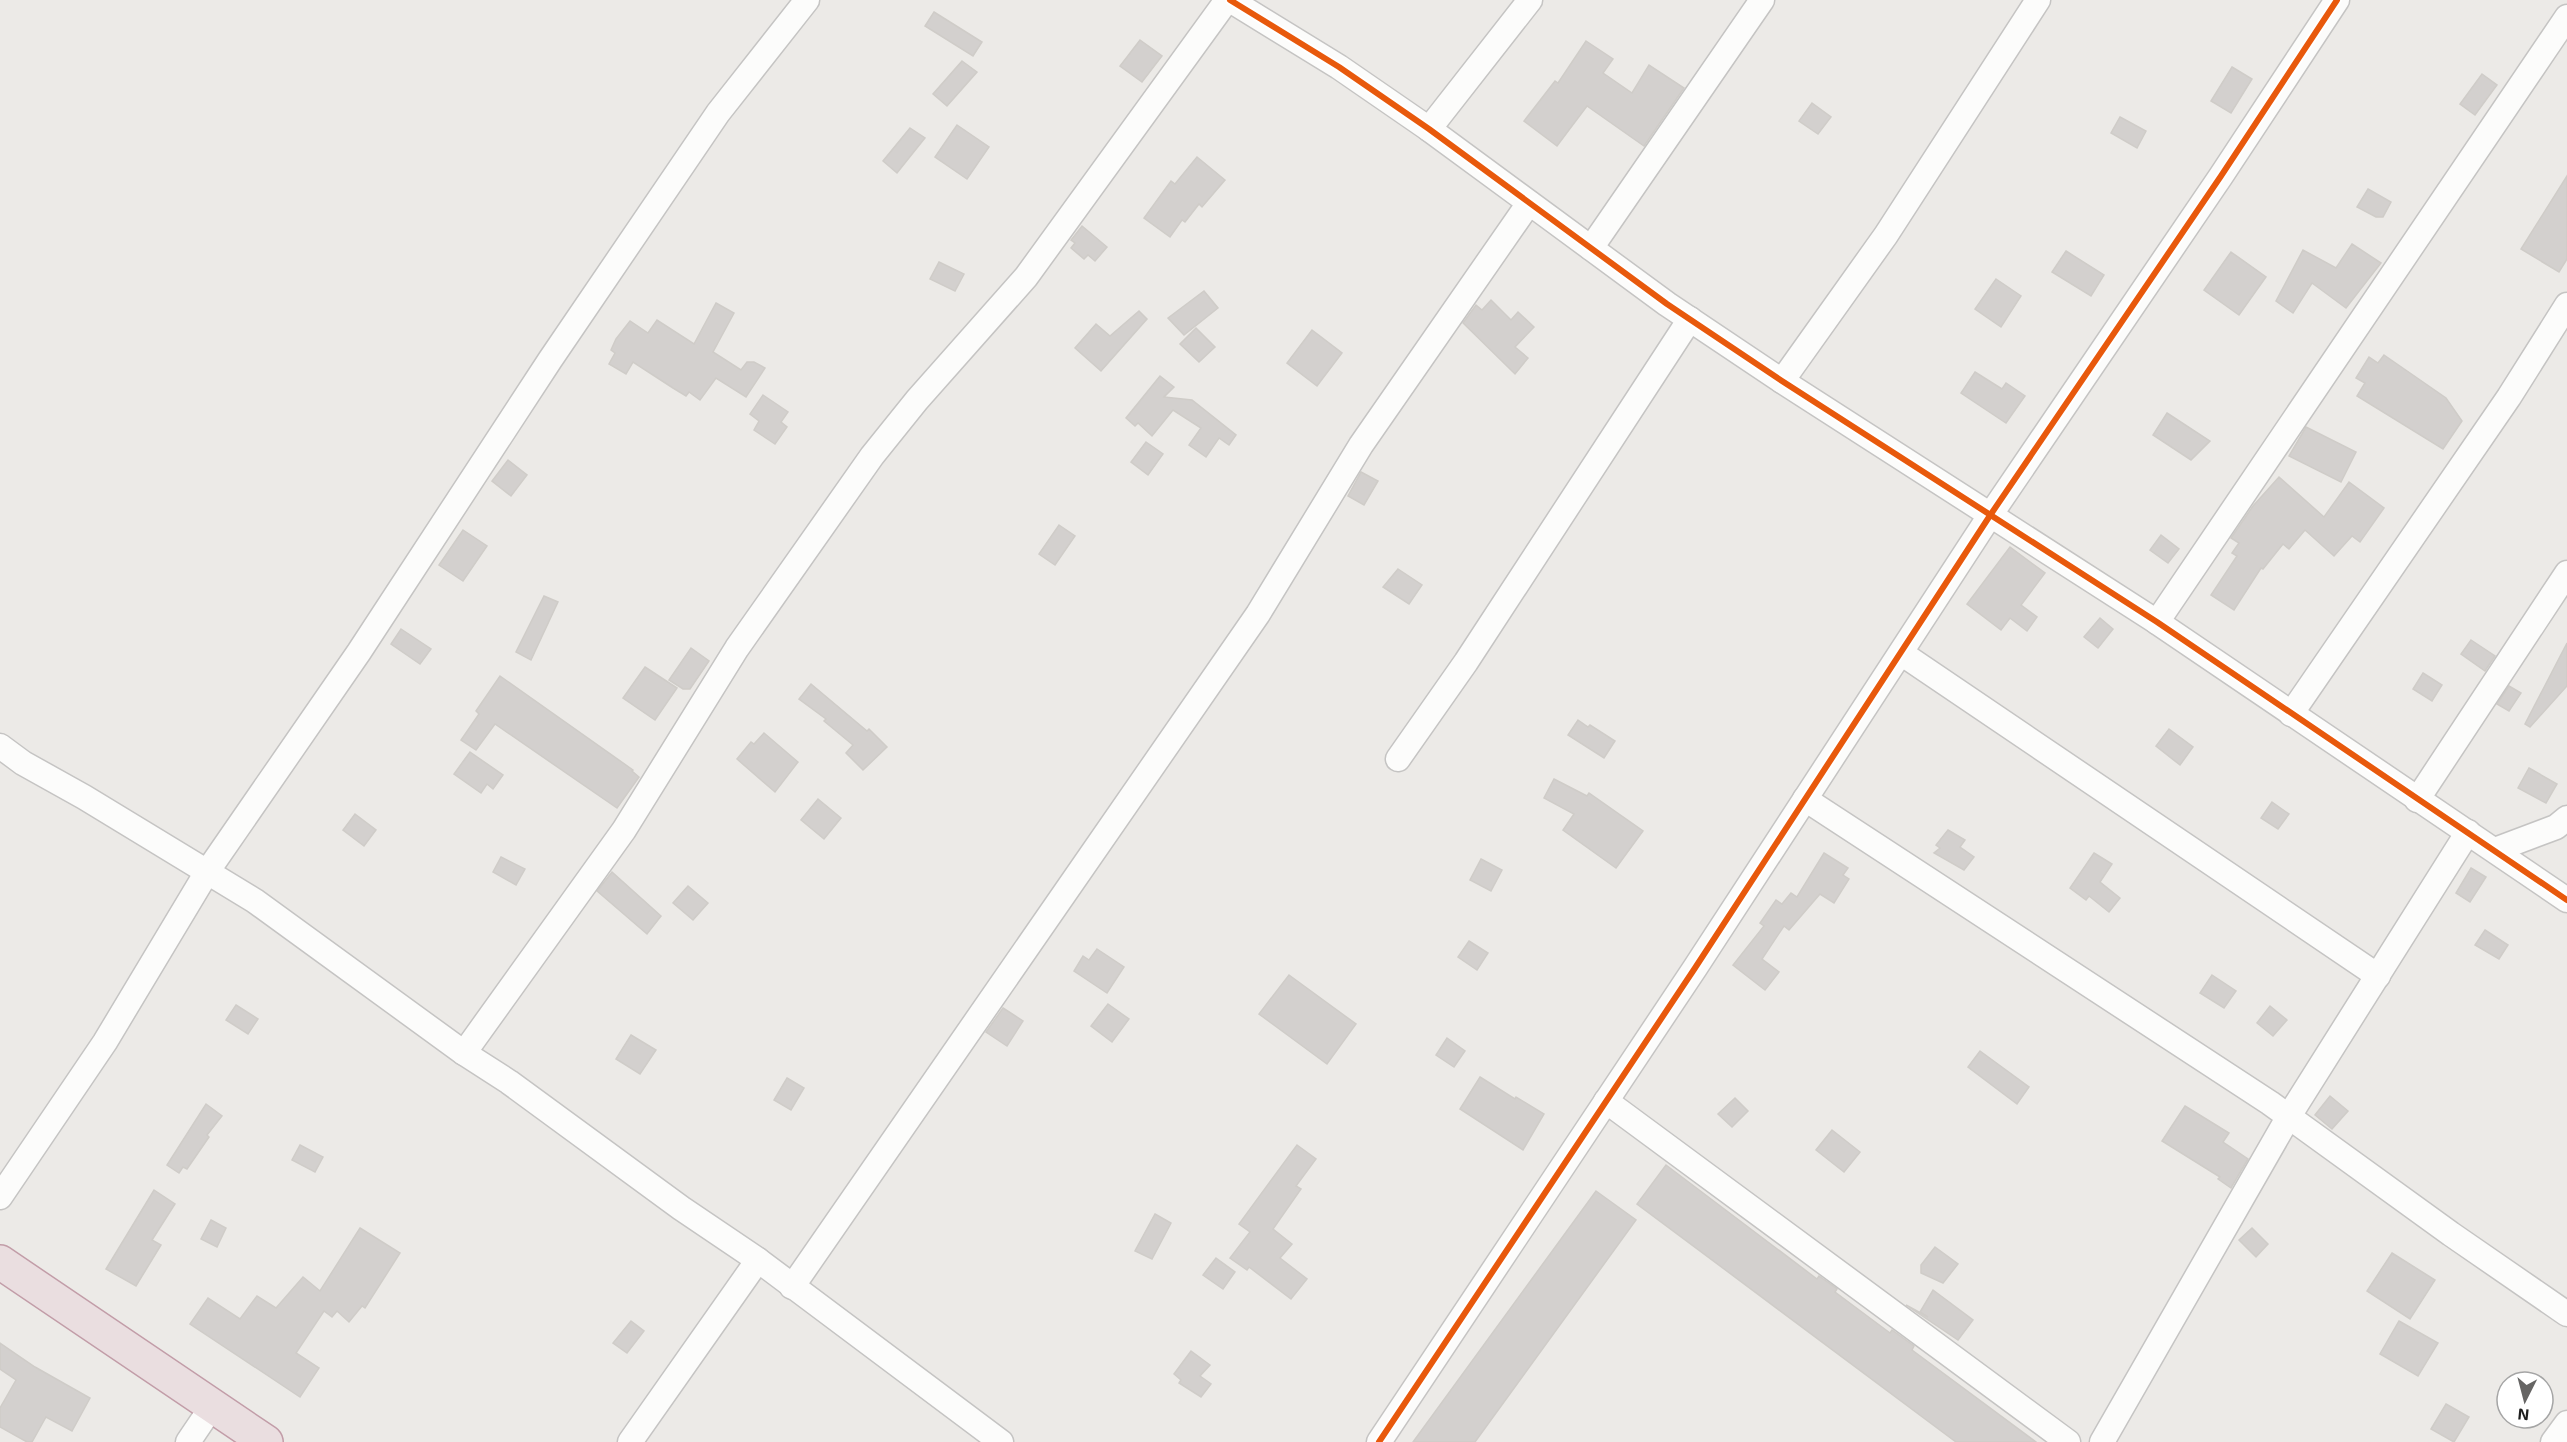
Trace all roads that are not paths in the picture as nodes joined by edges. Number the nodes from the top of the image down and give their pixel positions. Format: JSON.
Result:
{"nodes":[{"id":1,"x":807,"y":0,"type":"edge"},
{"id":2,"x":1228,"y":0,"type":"edge"},
{"id":3,"x":1530,"y":0,"type":"edge"},
{"id":4,"x":1762,"y":0,"type":"edge"},
{"id":5,"x":2038,"y":0,"type":"edge"},
{"id":6,"x":2337,"y":0,"type":"edge"},
{"id":7,"x":2567,"y":17,"type":"edge"},
{"id":8,"x":1428,"y":129,"type":"junction"},
{"id":9,"x":1530,"y":203,"type":"junction"},
{"id":10,"x":1591,"y":248,"type":"junction"},
{"id":11,"x":2567,"y":305,"type":"edge"},
{"id":12,"x":1690,"y":319,"type":"junction"},
{"id":13,"x":1782,"y":381,"type":"junction"},
{"id":14,"x":1991,"y":514,"type":"junction"},
{"id":15,"x":2567,"y":573,"type":"edge"},
{"id":16,"x":2157,"y":622,"type":"junction"},
{"id":17,"x":1900,"y":653,"type":"junction"},
{"id":18,"x":2291,"y":714,"type":"junction"},
{"id":19,"x":0,"y":746,"type":"edge"},
{"id":20,"x":1398,"y":759,"type":"dead end"},
{"id":21,"x":1805,"y":799,"type":"junction"},
{"id":22,"x":2417,"y":800,"type":"junction"},
{"id":23,"x":2567,"y":818,"type":"edge"},
{"id":24,"x":2468,"y":832,"type":"junction"},
{"id":25,"x":2495,"y":850,"type":"junction"},
{"id":26,"x":207,"y":872,"type":"junction"},
{"id":27,"x":2567,"y":900,"type":"edge"},
{"id":28,"x":2378,"y":976,"type":"junction"},
{"id":29,"x":464,"y":1053,"type":"junction"},
{"id":30,"x":1606,"y":1101,"type":"junction"},
{"id":31,"x":2289,"y":1116,"type":"junction"},
{"id":32,"x":0,"y":1197,"type":"edge"},
{"id":33,"x":758,"y":1260,"type":"junction"},
{"id":34,"x":0,"y":1262,"type":"edge"},
{"id":35,"x":792,"y":1287,"type":"junction"},
{"id":36,"x":2567,"y":1314,"type":"edge"},
{"id":37,"x":213,"y":1405,"type":"junction"},
{"id":38,"x":2567,"y":1423,"type":"edge"},
{"id":39,"x":188,"y":1442,"type":"edge"},
{"id":40,"x":266,"y":1442,"type":"edge"},
{"id":41,"x":630,"y":1442,"type":"edge"},
{"id":42,"x":1001,"y":1442,"type":"edge"},
{"id":43,"x":1379,"y":1442,"type":"edge"},
{"id":44,"x":2068,"y":1442,"type":"edge"},
{"id":45,"x":2102,"y":1442,"type":"edge"},
{"id":46,"x":2553,"y":1442,"type":"edge"}],
"edges":[{"from":1,"to":26,"type":"street"},
{"from":2,"to":8,"type":"street"},
{"from":2,"to":29,"type":"street"},
{"from":3,"to":8,"type":"street"},
{"from":4,"to":10,"type":"street"},
{"from":5,"to":13,"type":"street"},
{"from":6,"to":14,"type":"street"},
{"from":7,"to":16,"type":"street"},
{"from":8,"to":9,"type":"street"},
{"from":9,"to":10,"type":"street"},
{"from":9,"to":35,"type":"street"},
{"from":10,"to":12,"type":"street"},
{"from":11,"to":18,"type":"street"},
{"from":12,"to":13,"type":"street"},
{"from":12,"to":20,"type":"street"},
{"from":13,"to":14,"type":"street"},
{"from":14,"to":16,"type":"street"},
{"from":14,"to":17,"type":"street"},
{"from":15,"to":22,"type":"street"},
{"from":16,"to":18,"type":"street"},
{"from":17,"to":21,"type":"street"},
{"from":17,"to":28,"type":"street"},
{"from":18,"to":22,"type":"street"},
{"from":19,"to":26,"type":"street"},
{"from":21,"to":30,"type":"street"},
{"from":21,"to":31,"type":"street"},
{"from":22,"to":24,"type":"street"},
{"from":23,"to":25,"type":"street"},
{"from":24,"to":25,"type":"street"},
{"from":24,"to":28,"type":"street"},
{"from":25,"to":27,"type":"street"},
{"from":26,"to":29,"type":"street"},
{"from":26,"to":32,"type":"street"},
{"from":28,"to":31,"type":"street"},
{"from":29,"to":33,"type":"street"},
{"from":30,"to":43,"type":"street"},
{"from":30,"to":44,"type":"street"},
{"from":31,"to":36,"type":"street"},
{"from":31,"to":45,"type":"street"},
{"from":33,"to":35,"type":"street"},
{"from":33,"to":41,"type":"street"},
{"from":34,"to":37,"type":"highway"},
{"from":35,"to":42,"type":"street"},
{"from":37,"to":39,"type":"street"},
{"from":37,"to":40,"type":"highway"},
{"from":38,"to":46,"type":"street"}]}
